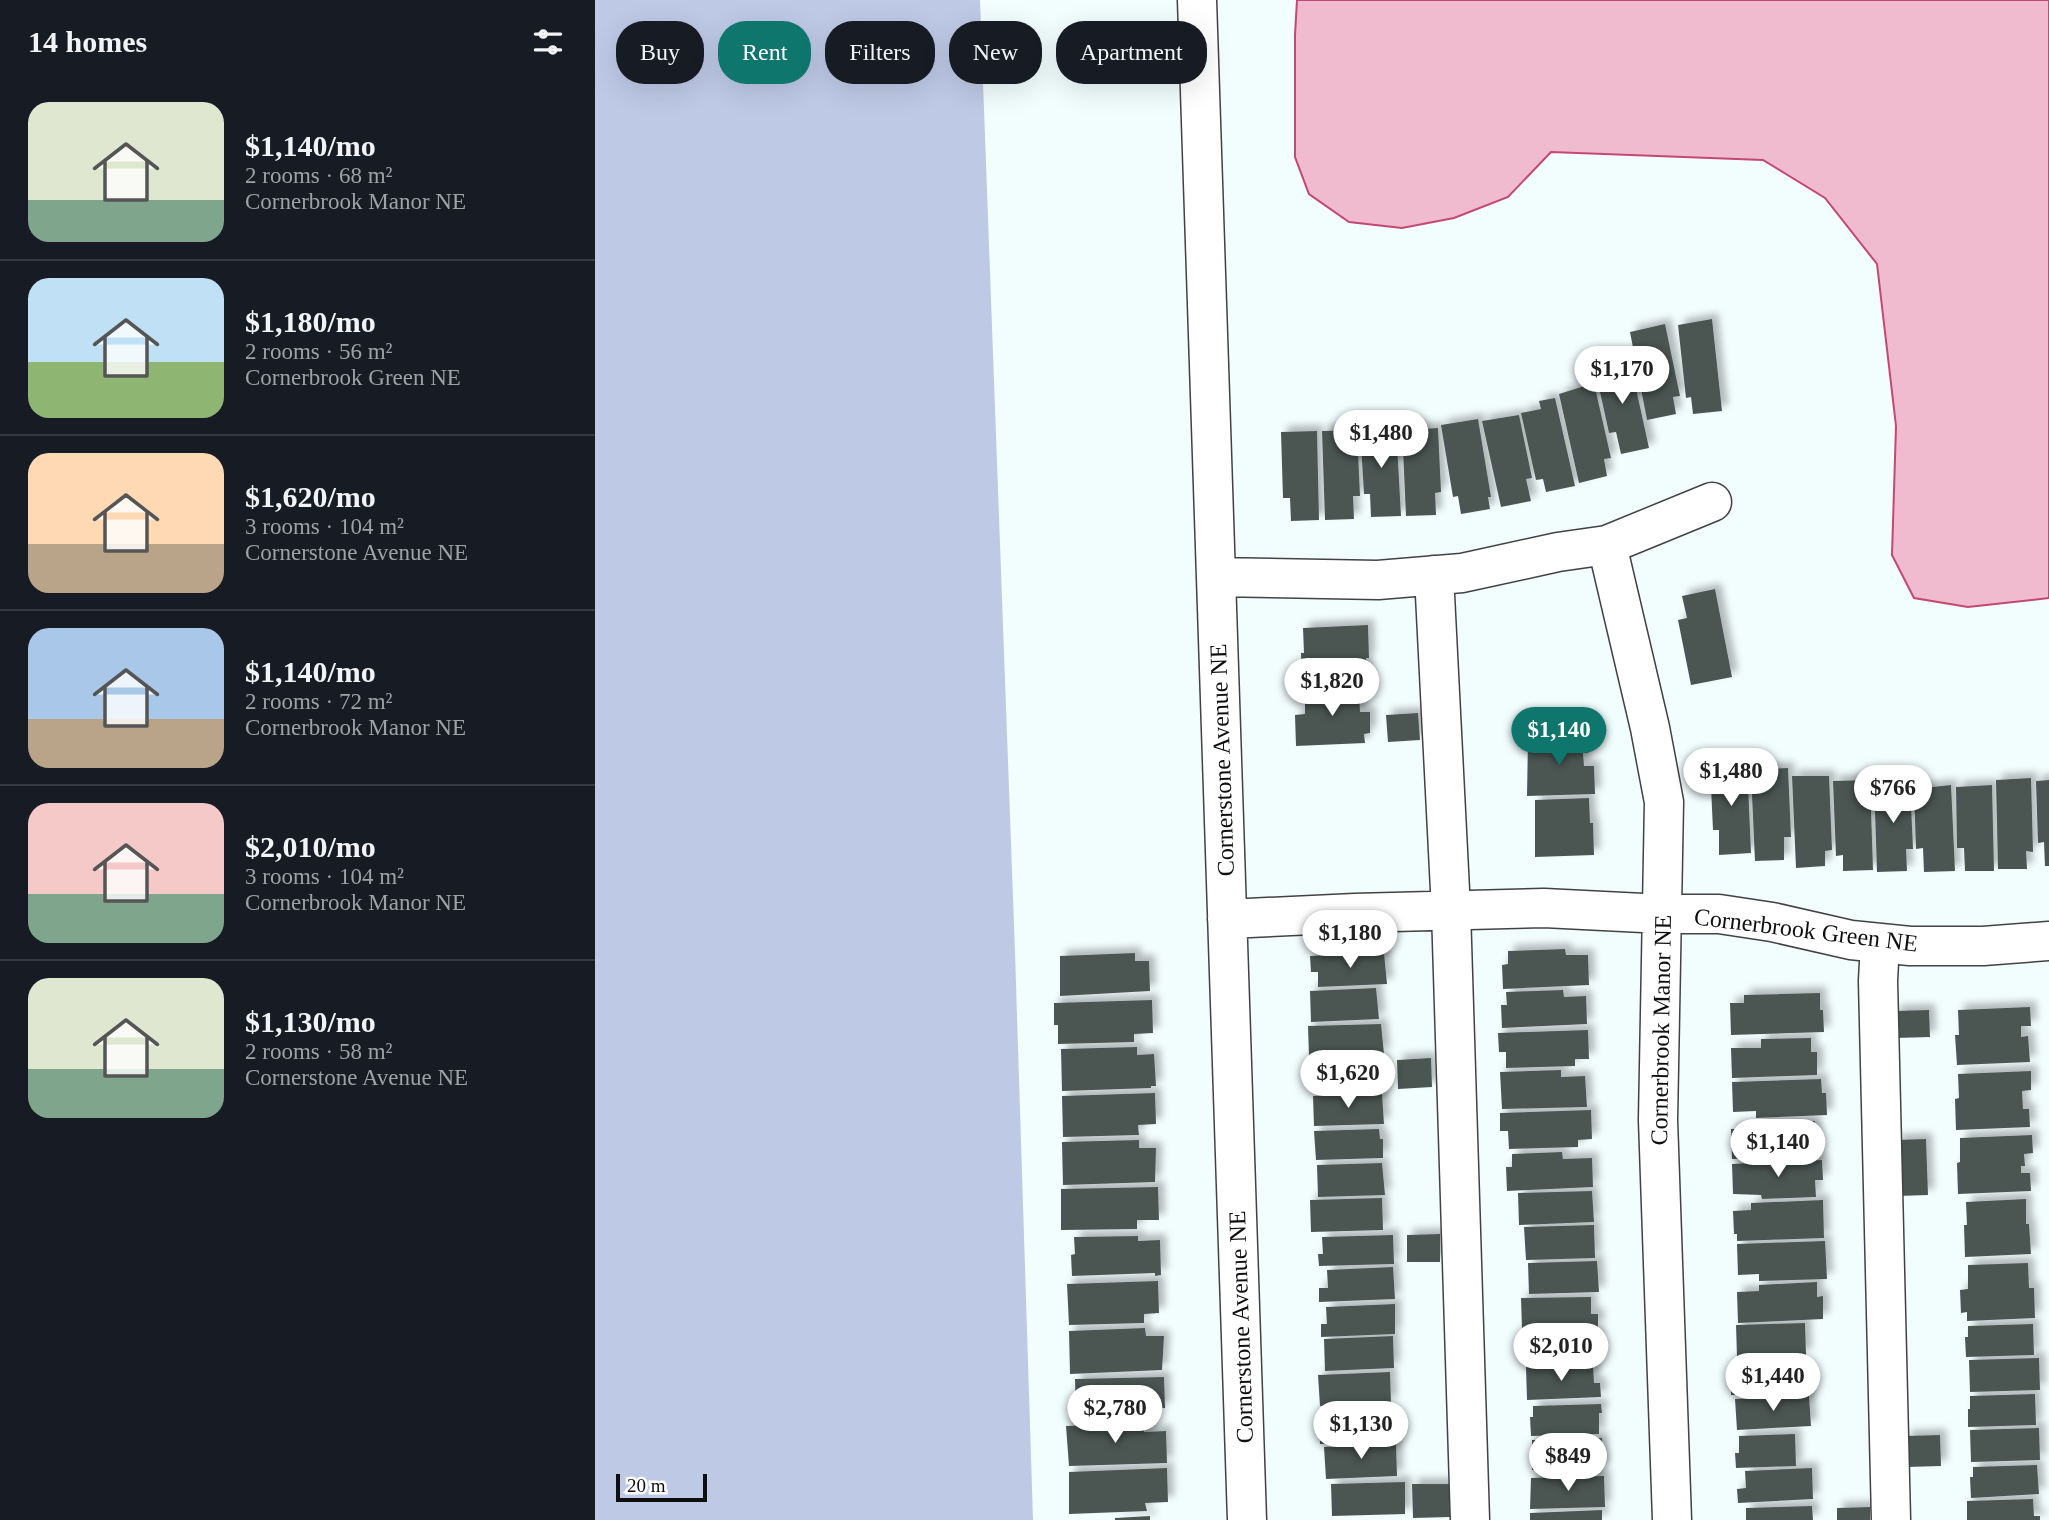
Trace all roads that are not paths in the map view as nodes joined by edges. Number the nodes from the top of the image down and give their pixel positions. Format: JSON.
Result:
{"nodes":[{"id":1,"x":1197,"y":0,"type":"edge"},
{"id":2,"x":1712,"y":502,"type":"dead end"},
{"id":3,"x":1607,"y":545,"type":"junction"},
{"id":4,"x":1434,"y":575,"type":"junction"},
{"id":5,"x":1216,"y":577,"type":"junction"},
{"id":6,"x":1451,"y":911,"type":"junction"},
{"id":7,"x":1663,"y":914,"type":"junction"},
{"id":8,"x":1227,"y":919,"type":"junction"},
{"id":9,"x":2049,"y":941,"type":"edge"},
{"id":10,"x":1880,"y":943,"type":"junction"},
{"id":11,"x":1247,"y":1520,"type":"edge"},
{"id":12,"x":1470,"y":1520,"type":"edge"},
{"id":13,"x":1672,"y":1520,"type":"edge"},
{"id":14,"x":1891,"y":1520,"type":"edge"}],
"edges":[{"from":1,"to":5,"type":"street","name":"Cornerstone Avenue NE"},
{"from":2,"to":3,"type":"street"},
{"from":3,"to":4,"type":"street"},
{"from":3,"to":7,"type":"street","name":"Cornerbrook Manor NE"},
{"from":4,"to":5,"type":"street"},
{"from":4,"to":6,"type":"street"},
{"from":5,"to":8,"type":"street","name":"Cornerstone Avenue NE"},
{"from":6,"to":7,"type":"street","name":"Cornerbrook Green NE"},
{"from":6,"to":8,"type":"street","name":"Cornerbrook Green NE"},
{"from":6,"to":12,"type":"street"},
{"from":7,"to":10,"type":"street","name":"Cornerbrook Green NE"},
{"from":7,"to":13,"type":"street","name":"Cornerbrook Manor NE"},
{"from":8,"to":11,"type":"street","name":"Cornerstone Avenue NE"},
{"from":9,"to":10,"type":"street","name":"Cornerbrook Green NE"},
{"from":10,"to":14,"type":"street"}]}
